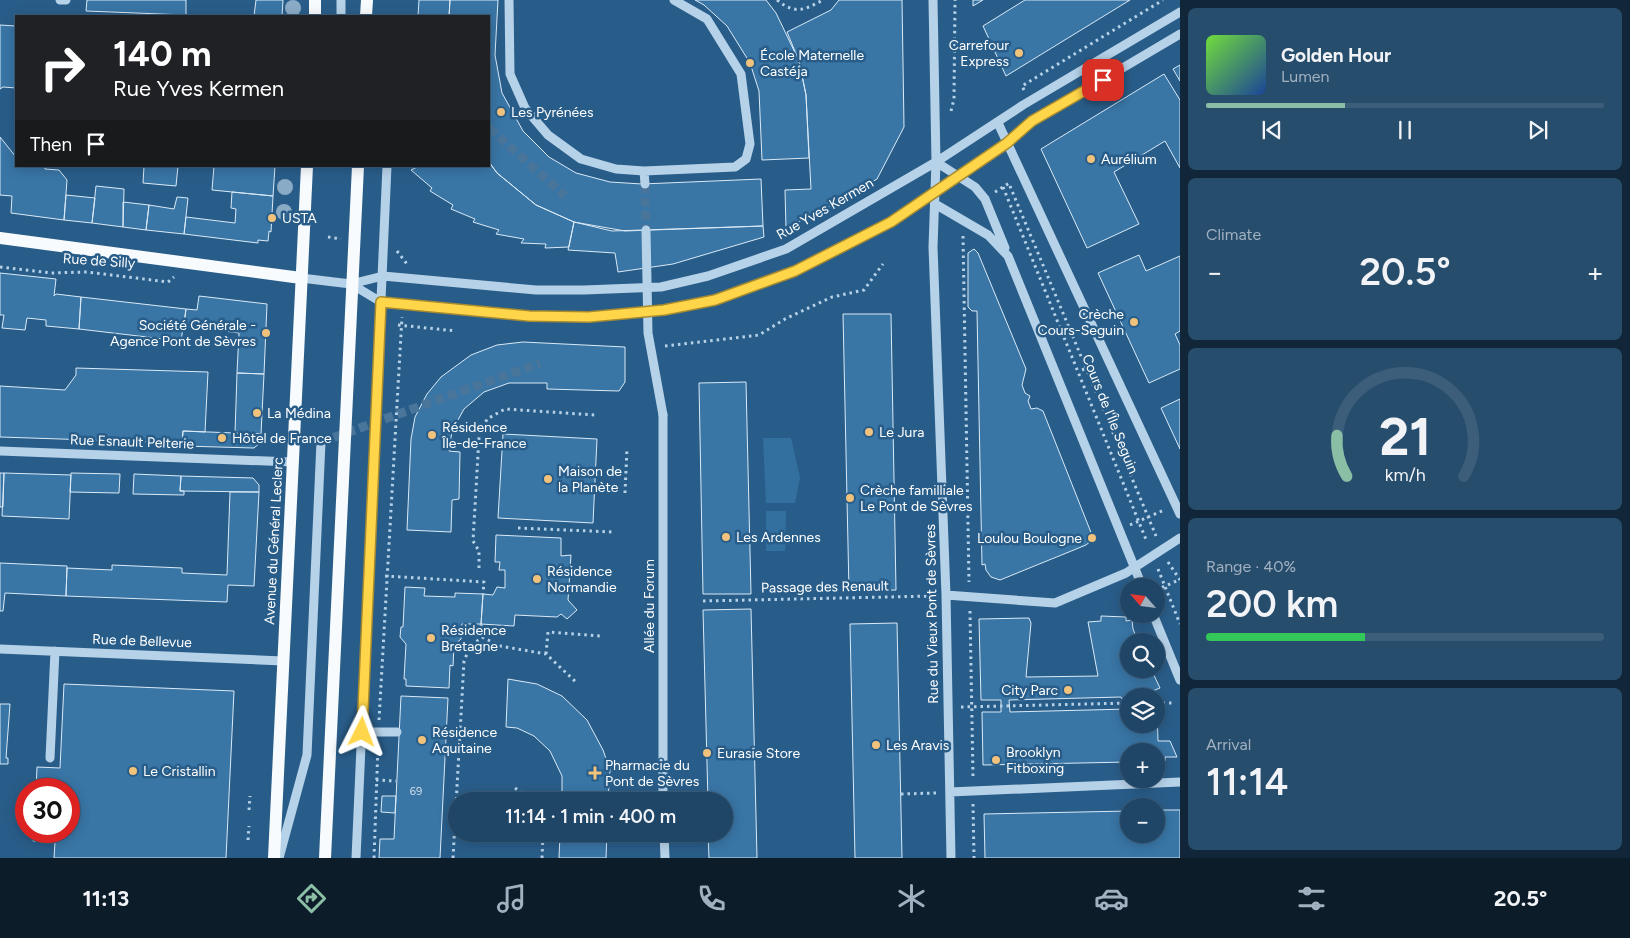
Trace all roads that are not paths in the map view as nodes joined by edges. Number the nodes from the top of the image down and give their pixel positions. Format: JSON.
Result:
{"nodes":[{"id":1,"x":60,"y":0,"type":"edge"},
{"id":2,"x":66,"y":0,"type":"edge"},
{"id":3,"x":316,"y":0,"type":"edge"},
{"id":4,"x":341,"y":0,"type":"edge"},
{"id":5,"x":367,"y":0,"type":"edge"},
{"id":6,"x":509,"y":0,"type":"edge"},
{"id":7,"x":674,"y":0,"type":"edge"},
{"id":8,"x":933,"y":0,"type":"edge"},
{"id":9,"x":1180,"y":12,"type":"edge"},
{"id":10,"x":315,"y":15,"type":"edge"},
{"id":11,"x":340,"y":15,"type":"edge"},
{"id":12,"x":366,"y":15,"type":"edge"},
{"id":13,"x":1180,"y":34,"type":"edge"},
{"id":14,"x":998,"y":123,"type":"junction"},
{"id":15,"x":1007,"y":143,"type":"junction"},
{"id":16,"x":936,"y":162,"type":"junction"},
{"id":17,"x":307,"y":167,"type":"edge"},
{"id":18,"x":358,"y":167,"type":"edge"},
{"id":19,"x":387,"y":167,"type":"edge"},
{"id":20,"x":644,"y":171,"type":"junction"},
{"id":21,"x":958,"y":176,"type":"junction"},
{"id":22,"x":645,"y":184,"type":"tunnel mouth"},
{"id":23,"x":935,"y":192,"type":"junction"},
{"id":24,"x":935,"y":204,"type":"junction"},
{"id":25,"x":646,"y":230,"type":"tunnel mouth"},
{"id":26,"x":0,"y":238,"type":"edge"},
{"id":27,"x":1008,"y":256,"type":"junction"},
{"id":28,"x":383,"y":276,"type":"junction"},
{"id":29,"x":301,"y":278,"type":"junction"},
{"id":30,"x":326,"y":281,"type":"joint"},
{"id":31,"x":351,"y":284,"type":"junction"},
{"id":32,"x":381,"y":302,"type":"junction"},
{"id":33,"x":321,"y":442,"type":"dead end"},
{"id":34,"x":0,"y":451,"type":"edge"},
{"id":35,"x":292,"y":462,"type":"junction"},
{"id":36,"x":1180,"y":514,"type":"edge"},
{"id":37,"x":1180,"y":538,"type":"edge"},
{"id":38,"x":1134,"y":568,"type":"junction"},
{"id":39,"x":1138,"y":578,"type":"edge"},
{"id":40,"x":946,"y":596,"type":"junction"},
{"id":41,"x":1157,"y":623,"type":"edge"},
{"id":42,"x":0,"y":649,"type":"edge"},
{"id":43,"x":55,"y":651,"type":"junction"},
{"id":44,"x":283,"y":661,"type":"junction"},
{"id":45,"x":1180,"y":680,"type":"edge"},
{"id":46,"x":362,"y":732,"type":"junction"},
{"id":47,"x":396,"y":732,"type":"dead end"},
{"id":48,"x":50,"y":758,"type":"dead end"},
{"id":49,"x":1180,"y":782,"type":"edge"},
{"id":50,"x":663,"y":792,"type":"edge"},
{"id":51,"x":950,"y":792,"type":"junction"},
{"id":52,"x":664,"y":842,"type":"edge"},
{"id":53,"x":274,"y":858,"type":"edge"},
{"id":54,"x":280,"y":858,"type":"edge"},
{"id":55,"x":325,"y":858,"type":"edge"},
{"id":56,"x":356,"y":858,"type":"edge"},
{"id":57,"x":665,"y":858,"type":"edge"},
{"id":58,"x":951,"y":858,"type":"edge"}],
"edges":[{"from":1,"to":2,"type":"street"},
{"from":3,"to":10,"type":"main road"},
{"from":4,"to":11,"type":"street"},
{"from":5,"to":12,"type":"main road"},
{"from":6,"to":20,"type":"street"},
{"from":7,"to":20,"type":"street"},
{"from":8,"to":16,"type":"street","name":"Rue du Vieux Pont de Sèvres"},
{"from":9,"to":14,"type":"street","name":"Rue Yves Kermen"},
{"from":13,"to":15,"type":"street","name":"Rue Yves Kermen"},
{"from":14,"to":15,"type":"street","name":"Cours de l'Île Seguin"},
{"from":14,"to":16,"type":"street","name":"Rue Yves Kermen"},
{"from":15,"to":21,"type":"street","name":"Rue Yves Kermen"},
{"from":15,"to":36,"type":"street","name":"Cours de l'Île Seguin"},
{"from":16,"to":21,"type":"street"},
{"from":16,"to":23,"type":"street","name":"Rue du Vieux Pont de Sèvres"},
{"from":16,"to":28,"type":"street","name":"Rue Yves Kermen"},
{"from":17,"to":29,"type":"main road","name":"Avenue du Général Leclerc"},
{"from":18,"to":31,"type":"main road"},
{"from":19,"to":28,"type":"street"},
{"from":20,"to":22,"type":"street"},
{"from":21,"to":23,"type":"street","name":"Rue Yves Kermen"},
{"from":21,"to":27,"type":"street"},
{"from":23,"to":24,"type":"street","name":"Rue du Vieux Pont de Sèvres"},
{"from":23,"to":32,"type":"street","name":"Rue Yves Kermen"},
{"from":24,"to":27,"type":"street"},
{"from":24,"to":40,"type":"street","name":"Rue du Vieux Pont de Sèvres"},
{"from":25,"to":50,"type":"street","name":"Allée du Forum","bridge":true},
{"from":26,"to":29,"type":"main road","name":"Rue de Silly"},
{"from":27,"to":38,"type":"street"},
{"from":28,"to":31,"type":"street","name":"Rue Yves Kermen"},
{"from":28,"to":32,"type":"street"},
{"from":29,"to":30,"type":"street","name":"Rue de Silly"},
{"from":29,"to":35,"type":"main road","name":"Avenue du Général Leclerc"},
{"from":30,"to":31,"type":"street","name":"Rue Yves Kermen"},
{"from":31,"to":32,"type":"street","name":"Rue Yves Kermen"},
{"from":31,"to":55,"type":"main road"},
{"from":32,"to":46,"type":"street"},
{"from":33,"to":54,"type":"street"},
{"from":34,"to":35,"type":"street","name":"Rue Esnault Pelterie"},
{"from":35,"to":44,"type":"main road","name":"Avenue du Général Leclerc"},
{"from":37,"to":38,"type":"street"},
{"from":38,"to":39,"type":"street"},
{"from":38,"to":40,"type":"street"},
{"from":40,"to":51,"type":"street","name":"Rue du Vieux Pont de Sèvres"},
{"from":41,"to":45,"type":"street"},
{"from":42,"to":43,"type":"street","name":"Rue de Bellevue"},
{"from":43,"to":44,"type":"street","name":"Rue de Bellevue"},
{"from":43,"to":48,"type":"street"},
{"from":44,"to":53,"type":"main road","name":"Avenue du Général Leclerc"},
{"from":46,"to":47,"type":"street"},
{"from":46,"to":56,"type":"street"},
{"from":49,"to":51,"type":"street"},
{"from":51,"to":58,"type":"street","name":"Rue du Vieux Pont de Sèvres"},
{"from":52,"to":57,"type":"street"}]}
